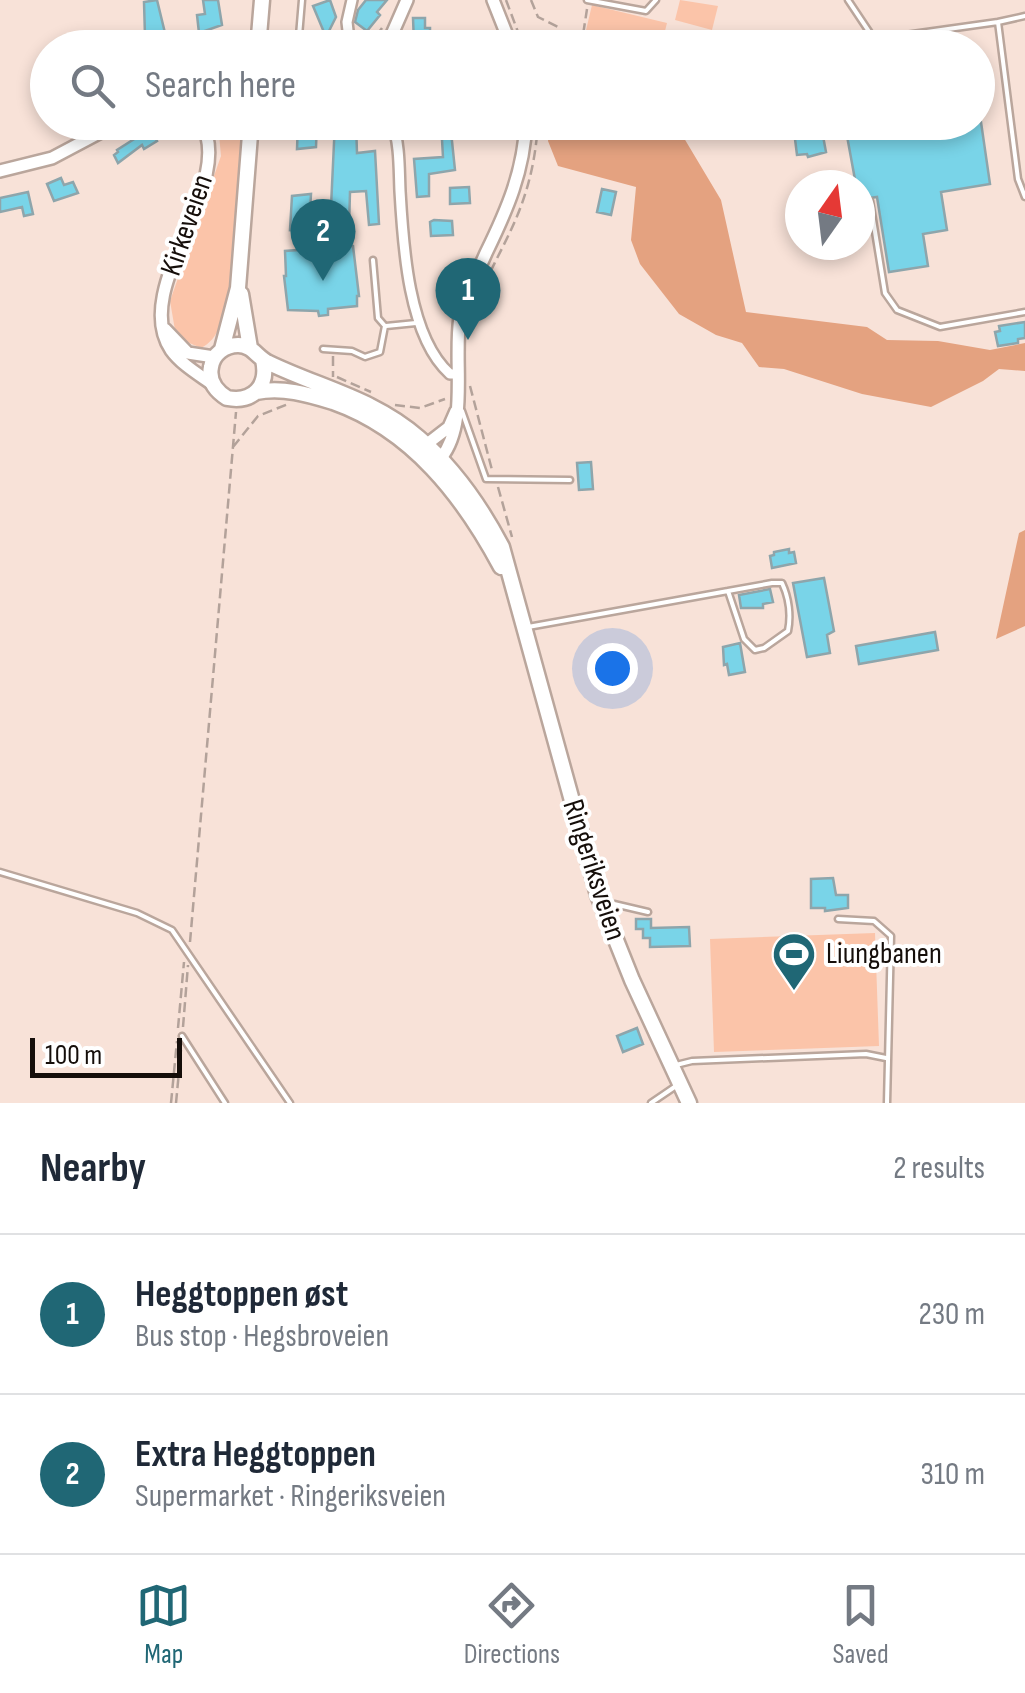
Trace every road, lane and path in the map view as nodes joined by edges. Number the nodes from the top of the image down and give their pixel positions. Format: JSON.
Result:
{"nodes":[{"id":1,"x":262,"y":0,"type":"edge"},
{"id":2,"x":302,"y":0,"type":"edge"},
{"id":3,"x":352,"y":0,"type":"edge"},
{"id":4,"x":407,"y":0,"type":"edge"},
{"id":5,"x":493,"y":0,"type":"edge"},
{"id":6,"x":506,"y":0,"type":"edge"},
{"id":7,"x":531,"y":0,"type":"edge"},
{"id":8,"x":588,"y":0,"type":"edge"},
{"id":9,"x":656,"y":0,"type":"edge"},
{"id":10,"x":848,"y":0,"type":"edge"},
{"id":11,"x":1025,"y":16,"type":"edge"},
{"id":12,"x":386,"y":20,"type":"dead end"},
{"id":13,"x":998,"y":22,"type":"junction"},
{"id":14,"x":260,"y":30,"type":"edge"},
{"id":15,"x":300,"y":30,"type":"edge"},
{"id":16,"x":348,"y":30,"type":"edge"},
{"id":17,"x":380,"y":30,"type":"edge"},
{"id":18,"x":394,"y":30,"type":"edge"},
{"id":19,"x":505,"y":30,"type":"edge"},
{"id":20,"x":517,"y":30,"type":"edge"},
{"id":21,"x":559,"y":30,"type":"edge"},
{"id":22,"x":583,"y":30,"type":"edge"},
{"id":23,"x":868,"y":30,"type":"edge"},
{"id":24,"x":941,"y":30,"type":"edge"},
{"id":25,"x":86,"y":140,"type":"edge"},
{"id":26,"x":209,"y":140,"type":"edge"},
{"id":27,"x":250,"y":140,"type":"edge"},
{"id":28,"x":396,"y":140,"type":"edge"},
{"id":29,"x":524,"y":140,"type":"edge"},
{"id":30,"x":537,"y":140,"type":"edge"},
{"id":31,"x":0,"y":171,"type":"edge"},
{"id":32,"x":1025,"y":196,"type":"edge"},
{"id":33,"x":875,"y":232,"type":"edge"},
{"id":34,"x":373,"y":260,"type":"dead end"},
{"id":35,"x":238,"y":288,"type":"junction"},
{"id":36,"x":1025,"y":312,"type":"edge"},
{"id":37,"x":421,"y":322,"type":"junction"},
{"id":38,"x":385,"y":326,"type":"junction"},
{"id":39,"x":165,"y":329,"type":"junction"},
{"id":40,"x":470,"y":331,"type":"dead end"},
{"id":41,"x":250,"y":348,"type":"junction"},
{"id":42,"x":324,"y":350,"type":"dead end"},
{"id":43,"x":333,"y":350,"type":"junction"},
{"id":44,"x":218,"y":353,"type":"junction"},
{"id":45,"x":262,"y":360,"type":"junction"},
{"id":46,"x":456,"y":374,"type":"junction"},
{"id":47,"x":332,"y":382,"type":"junction"},
{"id":48,"x":212,"y":384,"type":"junction"},
{"id":49,"x":256,"y":392,"type":"junction"},
{"id":50,"x":471,"y":394,"type":"dead end"},
{"id":51,"x":234,"y":400,"type":"junction"},
{"id":52,"x":454,"y":403,"type":"junction"},
{"id":53,"x":294,"y":404,"type":"dead end"},
{"id":54,"x":232,"y":448,"type":"junction"},
{"id":55,"x":426,"y":452,"type":"junction"},
{"id":56,"x":441,"y":458,"type":"junction"},
{"id":57,"x":496,"y":480,"type":"junction"},
{"id":58,"x":570,"y":480,"type":"dead end"},
{"id":59,"x":512,"y":541,"type":"dead end"},
{"id":60,"x":507,"y":576,"type":"junction"},
{"id":61,"x":728,"y":591,"type":"junction"},
{"id":62,"x":523,"y":629,"type":"junction"},
{"id":63,"x":0,"y":872,"type":"edge"},
{"id":64,"x":603,"y":908,"type":"junction"},
{"id":65,"x":648,"y":912,"type":"dead end"},
{"id":66,"x":838,"y":919,"type":"dead end"},
{"id":67,"x":188,"y":950,"type":"junction"},
{"id":68,"x":182,"y":1036,"type":"junction"},
{"id":69,"x":888,"y":1058,"type":"junction"},
{"id":70,"x":672,"y":1066,"type":"junction"},
{"id":71,"x":680,"y":1084,"type":"junction"},
{"id":72,"x":173,"y":1103,"type":"edge"},
{"id":73,"x":225,"y":1103,"type":"edge"},
{"id":74,"x":290,"y":1103,"type":"edge"},
{"id":75,"x":650,"y":1103,"type":"edge"},
{"id":76,"x":689,"y":1103,"type":"edge"},
{"id":77,"x":887,"y":1103,"type":"edge"}],
"edges":[{"from":1,"to":14,"type":"main road"},
{"from":2,"to":15,"type":"lane"},
{"from":3,"to":16,"type":"street"},
{"from":4,"to":18,"type":"street"},
{"from":5,"to":19,"type":"street"},
{"from":6,"to":20,"type":"path"},
{"from":7,"to":21,"type":"path"},
{"from":8,"to":9,"type":"lane"},
{"from":8,"to":22,"type":"path"},
{"from":10,"to":23,"type":"lane"},
{"from":11,"to":13,"type":"lane"},
{"from":12,"to":17,"type":"path"},
{"from":13,"to":24,"type":"lane"},
{"from":13,"to":32,"type":"lane"},
{"from":25,"to":31,"type":"street"},
{"from":26,"to":39,"type":"street","name":"Kirkeveien"},
{"from":27,"to":35,"type":"main road"},
{"from":28,"to":37,"type":"street"},
{"from":29,"to":46,"type":"street"},
{"from":30,"to":40,"type":"path"},
{"from":33,"to":36,"type":"lane"},
{"from":34,"to":38,"type":"lane"},
{"from":35,"to":41,"type":"main road"},
{"from":35,"to":44,"type":"main road"},
{"from":37,"to":38,"type":"lane"},
{"from":37,"to":46,"type":"street"},
{"from":38,"to":43,"type":"lane"},
{"from":39,"to":44,"type":"street"},
{"from":39,"to":48,"type":"street"},
{"from":41,"to":44,"type":"main road"},
{"from":41,"to":45,"type":"main road"},
{"from":42,"to":43,"type":"lane"},
{"from":43,"to":47,"type":"path"},
{"from":44,"to":48,"type":"main road"},
{"from":45,"to":47,"type":"main road","name":"Ringeriksveien"},
{"from":45,"to":49,"type":"main road"},
{"from":46,"to":52,"type":"street"},
{"from":47,"to":52,"type":"path"},
{"from":47,"to":55,"type":"main road","name":"Ringeriksveien"},
{"from":48,"to":51,"type":"main road"},
{"from":49,"to":51,"type":"main road"},
{"from":49,"to":55,"type":"main road","name":"Ringeriksveien"},
{"from":50,"to":57,"type":"path"},
{"from":51,"to":54,"type":"path"},
{"from":52,"to":55,"type":"street"},
{"from":52,"to":56,"type":"street"},
{"from":52,"to":57,"type":"lane"},
{"from":53,"to":54,"type":"path"},
{"from":54,"to":67,"type":"path"},
{"from":55,"to":56,"type":"main road","name":"Ringeriksveien"},
{"from":55,"to":60,"type":"main road","name":"Ringeriksveien"},
{"from":56,"to":60,"type":"main road","name":"Ringeriksveien"},
{"from":57,"to":58,"type":"lane"},
{"from":57,"to":59,"type":"path"},
{"from":60,"to":62,"type":"main road","name":"Ringeriksveien"},
{"from":61,"to":61,"type":"lane"},
{"from":61,"to":62,"type":"lane"},
{"from":62,"to":64,"type":"main road","name":"Ringeriksveien"},
{"from":63,"to":67,"type":"lane"},
{"from":64,"to":65,"type":"lane"},
{"from":64,"to":70,"type":"main road","name":"Ringeriksveien"},
{"from":66,"to":69,"type":"lane"},
{"from":67,"to":68,"type":"path"},
{"from":67,"to":72,"type":"path"},
{"from":67,"to":74,"type":"lane"},
{"from":68,"to":72,"type":"path"},
{"from":68,"to":73,"type":"lane"},
{"from":69,"to":70,"type":"lane"},
{"from":69,"to":77,"type":"lane"},
{"from":70,"to":71,"type":"main road","name":"Ringeriksveien"},
{"from":71,"to":75,"type":"lane"},
{"from":71,"to":76,"type":"main road","name":"Ringeriksveien"}]}
